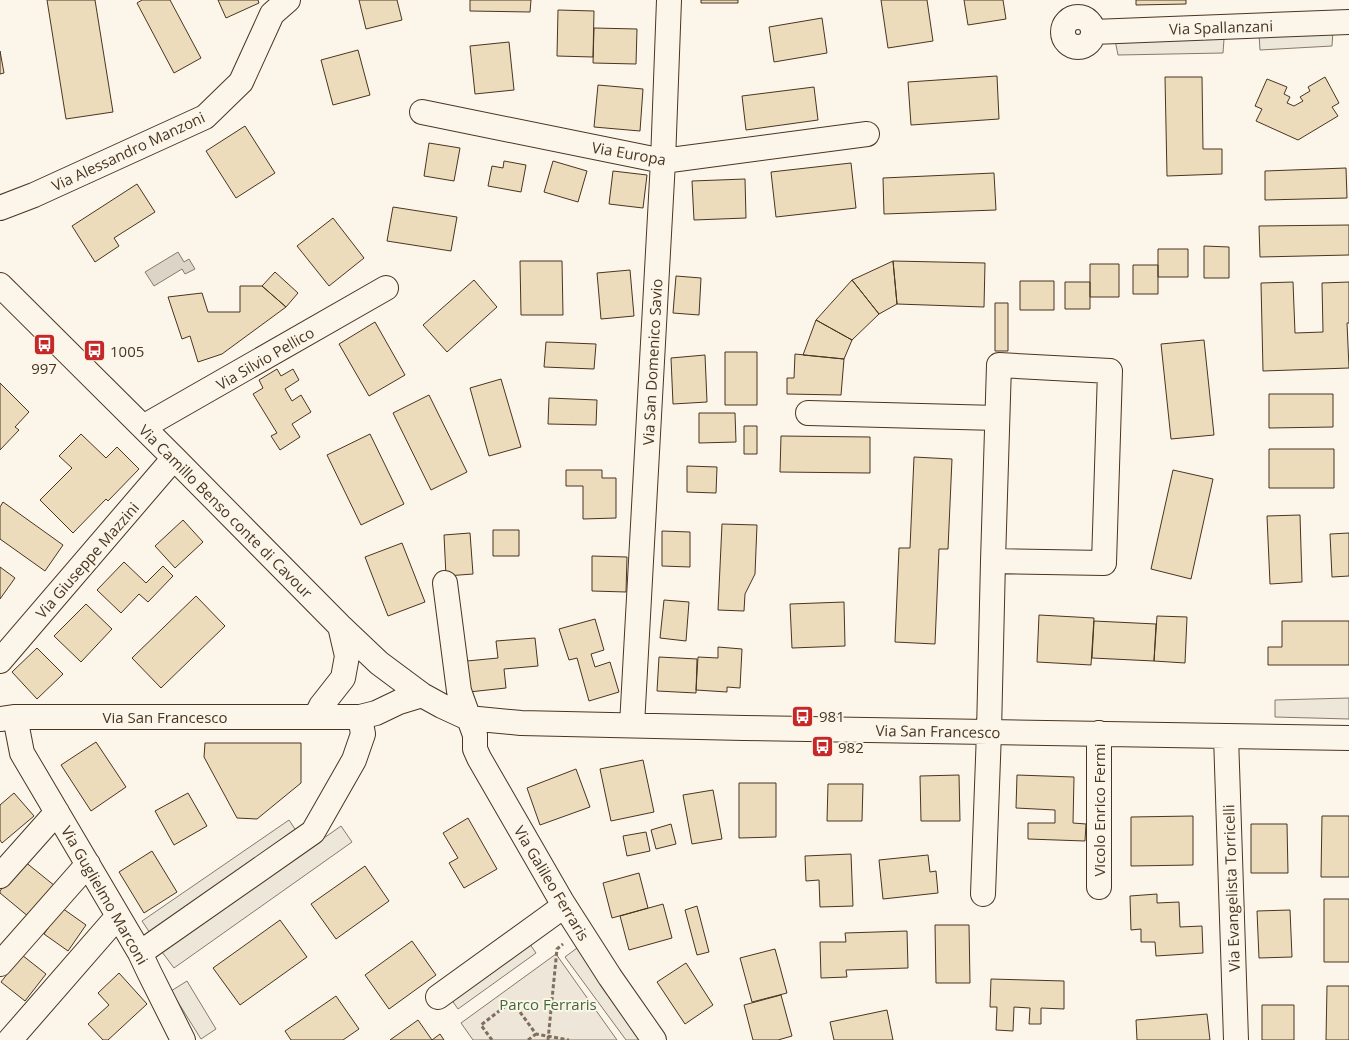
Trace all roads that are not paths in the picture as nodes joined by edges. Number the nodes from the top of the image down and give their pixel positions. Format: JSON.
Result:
{"nodes":[{"id":1,"x":288,"y":0,"type":"edge"},
{"id":2,"x":669,"y":0,"type":"edge"},
{"id":3,"x":1349,"y":22,"type":"edge"},
{"id":4,"x":1094,"y":32,"type":"dead end"},
{"id":5,"x":422,"y":112,"type":"dead end"},
{"id":6,"x":867,"y":134,"type":"dead end"},
{"id":7,"x":663,"y":161,"type":"junction"},
{"id":8,"x":0,"y":208,"type":"edge"},
{"id":9,"x":0,"y":285,"type":"edge"},
{"id":10,"x":386,"y":288,"type":"dead end"},
{"id":11,"x":808,"y":413,"type":"dead end"},
{"id":12,"x":997,"y":418,"type":"junction"},
{"id":13,"x":143,"y":427,"type":"junction"},
{"id":14,"x":174,"y":458,"type":"junction"},
{"id":15,"x":992,"y":561,"type":"junction"},
{"id":16,"x":445,"y":583,"type":"dead end"},
{"id":17,"x":340,"y":626,"type":"junction"},
{"id":18,"x":0,"y":661,"type":"edge"},
{"id":19,"x":422,"y":695,"type":"junction"},
{"id":20,"x":316,"y":716,"type":"junction"},
{"id":21,"x":360,"y":717,"type":"junction"},
{"id":22,"x":468,"y":718,"type":"junction"},
{"id":23,"x":5,"y":724,"type":"edge"},
{"id":24,"x":632,"y":724,"type":"junction"},
{"id":25,"x":988,"y":732,"type":"junction"},
{"id":26,"x":1099,"y":734,"type":"junction"},
{"id":27,"x":1226,"y":736,"type":"junction"},
{"id":28,"x":1349,"y":738,"type":"edge"},
{"id":29,"x":57,"y":812,"type":"junction"},
{"id":30,"x":88,"y":864,"type":"junction"},
{"id":31,"x":0,"y":876,"type":"edge"},
{"id":32,"x":1099,"y":887,"type":"dead end"},
{"id":33,"x":983,"y":894,"type":"dead end"},
{"id":34,"x":564,"y":906,"type":"junction"},
{"id":35,"x":118,"y":916,"type":"junction"},
{"id":36,"x":140,"y":953,"type":"junction"},
{"id":37,"x":0,"y":964,"type":"edge"},
{"id":38,"x":438,"y":997,"type":"dead end"},
{"id":39,"x":10,"y":1040,"type":"edge"},
{"id":40,"x":183,"y":1040,"type":"edge"},
{"id":41,"x":654,"y":1040,"type":"edge"},
{"id":42,"x":1236,"y":1040,"type":"edge"}],
"edges":[{"from":1,"to":8,"type":"street","name":"Via Alessandro Manzoni"},
{"from":2,"to":7,"type":"street","name":"Via San Domenico Savio"},
{"from":3,"to":4,"type":"street","name":"Via Spallanzani"},
{"from":5,"to":7,"type":"street","name":"Via Europa"},
{"from":6,"to":7,"type":"street","name":"Via Europa"},
{"from":7,"to":24,"type":"street","name":"Via San Domenico Savio"},
{"from":9,"to":13,"type":"street","name":"Via Camillo Benso conte di Cavour"},
{"from":10,"to":13,"type":"street","name":"Via Silvio Pellico"},
{"from":11,"to":12,"type":"street"},
{"from":12,"to":15,"type":"street"},
{"from":12,"to":15,"type":"street"},
{"from":13,"to":14,"type":"street","name":"Via Camillo Benso conte di Cavour"},
{"from":14,"to":17,"type":"street","name":"Via Camillo Benso conte di Cavour"},
{"from":14,"to":18,"type":"street","name":"Via Giuseppe Mazzini"},
{"from":15,"to":25,"type":"street"},
{"from":16,"to":22,"type":"street","name":"Via Galileo Ferraris"},
{"from":17,"to":19,"type":"street","name":"Via Camillo Benso conte di Cavour"},
{"from":17,"to":20,"type":"street"},
{"from":19,"to":21,"type":"street","name":"Via San Francesco"},
{"from":19,"to":22,"type":"street","name":"Via Camillo Benso conte di Cavour"},
{"from":20,"to":21,"type":"street","name":"Via San Francesco"},
{"from":20,"to":23,"type":"street","name":"Via San Francesco"},
{"from":21,"to":36,"type":"street"},
{"from":22,"to":24,"type":"street","name":"Via San Francesco"},
{"from":22,"to":34,"type":"street","name":"Via Galileo Ferraris"},
{"from":23,"to":29,"type":"street","name":"Via Guglielmo Marconi"},
{"from":24,"to":25,"type":"street","name":"Via San Francesco"},
{"from":25,"to":26,"type":"street","name":"Via San Francesco"},
{"from":25,"to":33,"type":"street"},
{"from":26,"to":27,"type":"street","name":"Via San Francesco"},
{"from":26,"to":32,"type":"street","name":"Vicolo Enrico Fermi"},
{"from":27,"to":28,"type":"street","name":"Via San Francesco"},
{"from":27,"to":42,"type":"street","name":"Via Evangelista Torricelli"},
{"from":29,"to":30,"type":"street","name":"Via Guglielmo Marconi"},
{"from":29,"to":31,"type":"street"},
{"from":30,"to":35,"type":"street","name":"Via Guglielmo Marconi"},
{"from":30,"to":37,"type":"street"},
{"from":34,"to":38,"type":"street"},
{"from":34,"to":41,"type":"street","name":"Via Galileo Ferraris"},
{"from":35,"to":36,"type":"street","name":"Via Guglielmo Marconi"},
{"from":35,"to":39,"type":"street"},
{"from":36,"to":40,"type":"street","name":"Via Guglielmo Marconi"}]}
